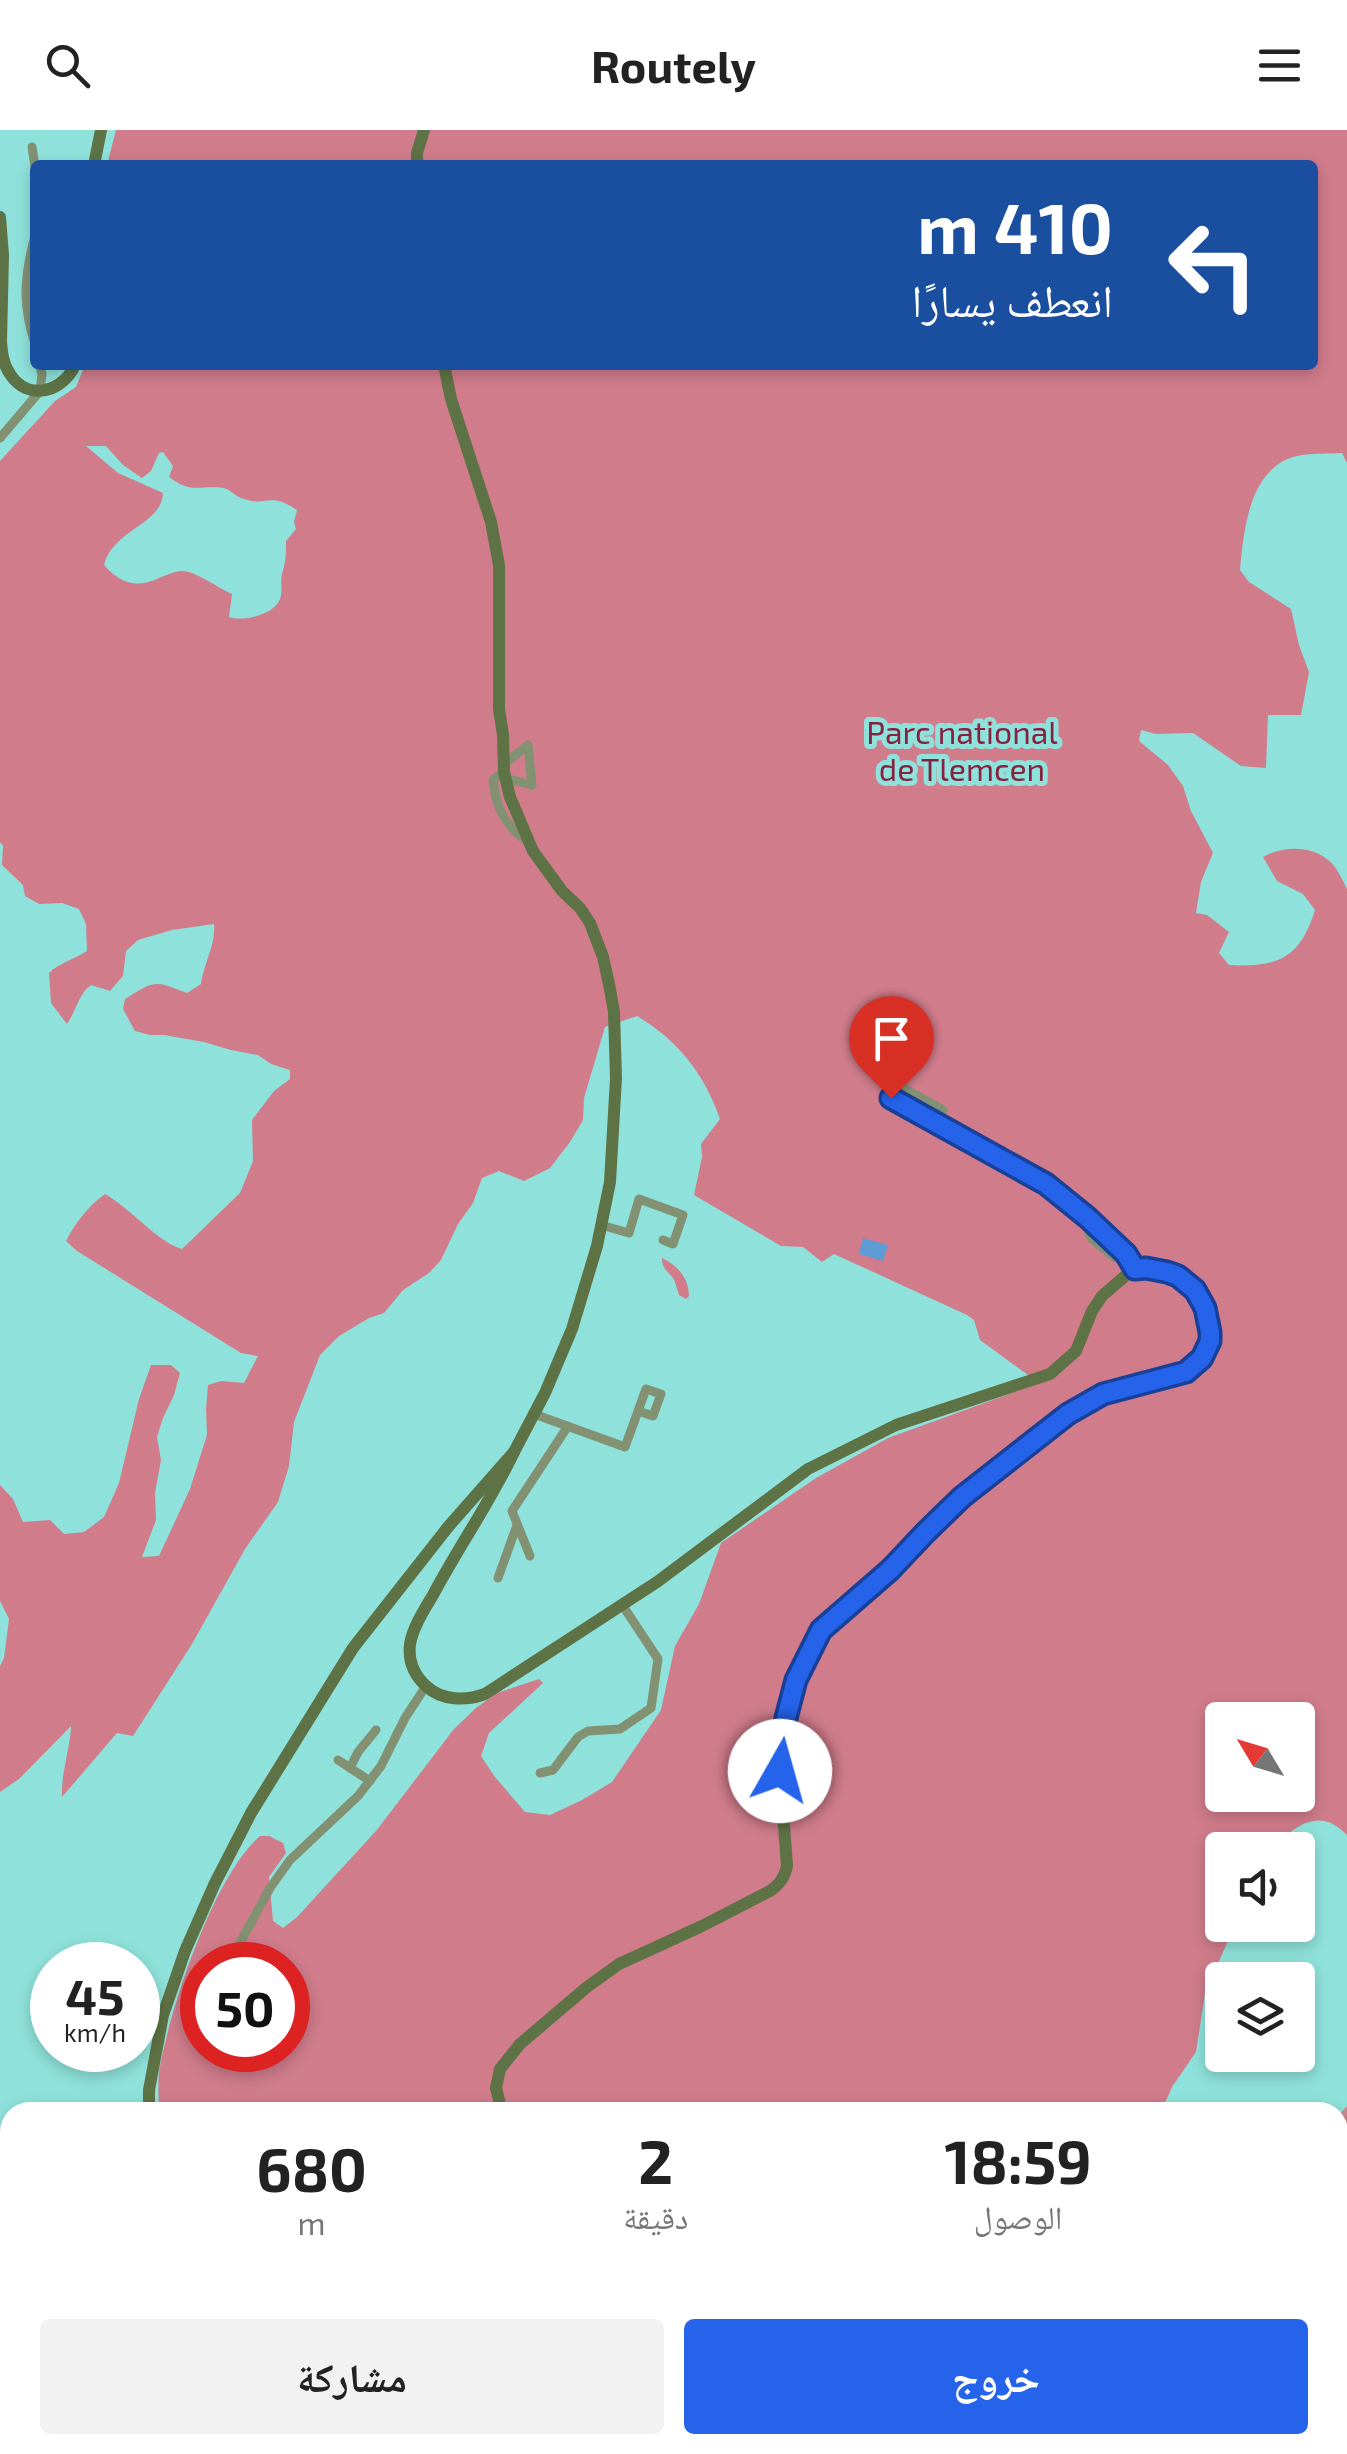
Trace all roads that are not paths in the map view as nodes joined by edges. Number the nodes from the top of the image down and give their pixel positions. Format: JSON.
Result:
{"nodes":[{"id":1,"x":101,"y":130,"type":"edge"},
{"id":2,"x":424,"y":130,"type":"edge"},
{"id":3,"x":32,"y":147,"type":"dead end"},
{"id":4,"x":34,"y":160,"type":"edge"},
{"id":5,"x":95,"y":160,"type":"edge"},
{"id":6,"x":418,"y":160,"type":"edge"},
{"id":7,"x":0,"y":217,"type":"edge"},
{"id":8,"x":30,"y":261,"type":"edge"},
{"id":9,"x":30,"y":329,"type":"edge"},
{"id":10,"x":41,"y":370,"type":"edge"},
{"id":11,"x":72,"y":370,"type":"edge"},
{"id":12,"x":445,"y":370,"type":"edge"},
{"id":13,"x":40,"y":392,"type":"junction"},
{"id":14,"x":0,"y":438,"type":"edge"},
{"id":15,"x":935,"y":1122,"type":"junction"},
{"id":16,"x":602,"y":1225,"type":"junction"},
{"id":17,"x":663,"y":1240,"type":"dead end"},
{"id":18,"x":1135,"y":1269,"type":"junction"},
{"id":19,"x":638,"y":1410,"type":"dead end"},
{"id":20,"x":534,"y":1414,"type":"junction"},
{"id":21,"x":568,"y":1426,"type":"junction"},
{"id":22,"x":514,"y":1452,"type":"junction"},
{"id":23,"x":517,"y":1525,"type":"junction"},
{"id":24,"x":530,"y":1556,"type":"dead end"},
{"id":25,"x":498,"y":1578,"type":"dead end"},
{"id":26,"x":622,"y":1606,"type":"junction"},
{"id":27,"x":426,"y":1686,"type":"junction"},
{"id":28,"x":376,"y":1730,"type":"dead end"},
{"id":29,"x":338,"y":1760,"type":"dead end"},
{"id":30,"x":350,"y":1768,"type":"junction"},
{"id":31,"x":540,"y":1773,"type":"dead end"},
{"id":32,"x":370,"y":1781,"type":"junction"},
{"id":33,"x":240,"y":1942,"type":"edge"},
{"id":34,"x":149,"y":2102,"type":"edge"},
{"id":35,"x":500,"y":2102,"type":"edge"}],
"edges":[{"from":1,"to":5,"type":"main road"},
{"from":2,"to":6,"type":"main road"},
{"from":3,"to":4,"type":"street"},
{"from":7,"to":13,"type":"main road"},
{"from":8,"to":9,"type":"street"},
{"from":10,"to":13,"type":"street"},
{"from":11,"to":13,"type":"main road"},
{"from":12,"to":16,"type":"main road"},
{"from":13,"to":14,"type":"street"},
{"from":15,"to":15,"type":"street"},
{"from":15,"to":18,"type":"street"},
{"from":16,"to":17,"type":"street"},
{"from":16,"to":20,"type":"main road"},
{"from":18,"to":26,"type":"main road"},
{"from":18,"to":35,"type":"main road"},
{"from":19,"to":21,"type":"street"},
{"from":20,"to":21,"type":"street"},
{"from":20,"to":22,"type":"main road"},
{"from":21,"to":23,"type":"street"},
{"from":22,"to":27,"type":"main road"},
{"from":22,"to":34,"type":"main road"},
{"from":23,"to":24,"type":"street"},
{"from":23,"to":25,"type":"street"},
{"from":26,"to":27,"type":"main road"},
{"from":26,"to":31,"type":"street"},
{"from":27,"to":32,"type":"street"},
{"from":28,"to":30,"type":"street"},
{"from":29,"to":30,"type":"street"},
{"from":30,"to":32,"type":"street"},
{"from":32,"to":33,"type":"street"}]}
